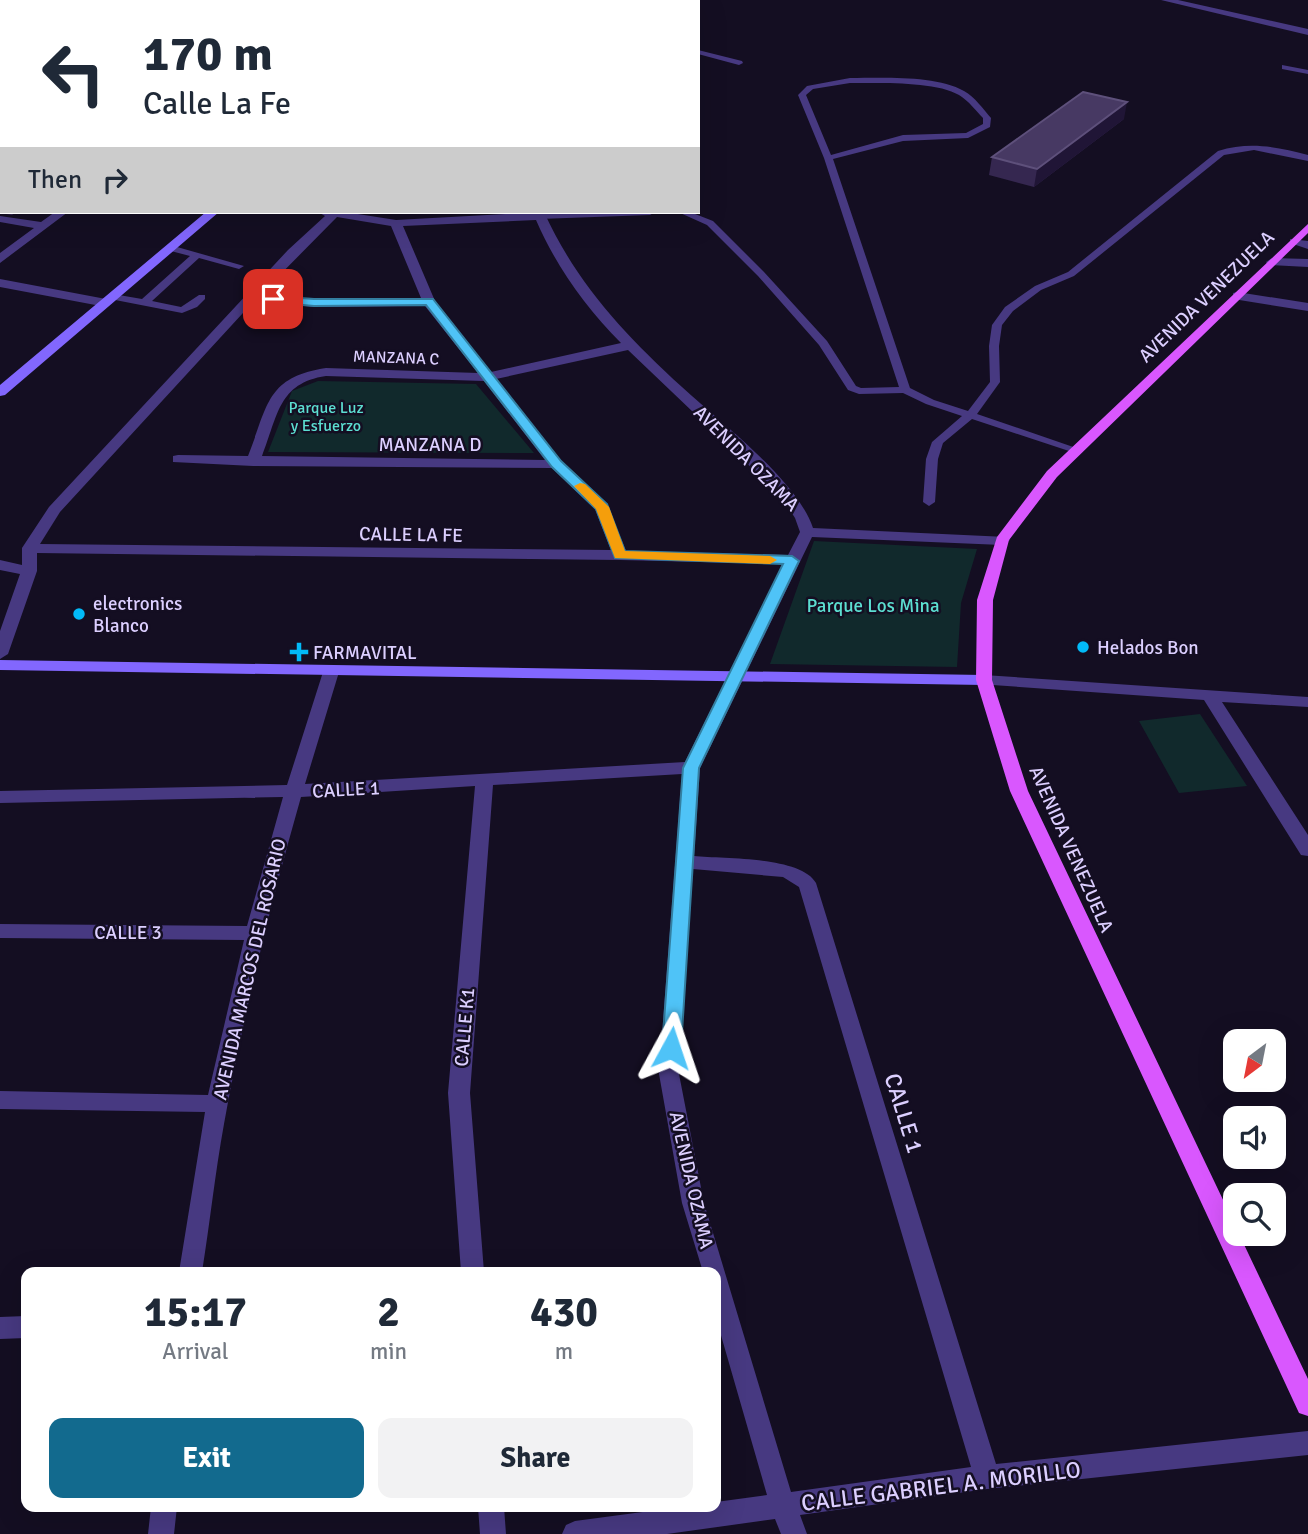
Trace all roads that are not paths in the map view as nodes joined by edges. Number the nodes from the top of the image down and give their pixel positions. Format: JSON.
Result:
{"nodes":[{"id":1,"x":1166,"y":0,"type":"edge"},
{"id":2,"x":1217,"y":0,"type":"edge"},
{"id":3,"x":1205,"y":8,"type":"junction"},
{"id":4,"x":1308,"y":32,"type":"edge"},
{"id":5,"x":700,"y":53,"type":"edge"},
{"id":6,"x":739,"y":63,"type":"dead end"},
{"id":7,"x":1285,"y":67,"type":"dead end"},
{"id":8,"x":1308,"y":72,"type":"edge"},
{"id":9,"x":828,"y":158,"type":"junction"},
{"id":10,"x":1308,"y":158,"type":"edge"},
{"id":11,"x":59,"y":214,"type":"edge"},
{"id":12,"x":211,"y":214,"type":"edge"},
{"id":13,"x":329,"y":214,"type":"edge"},
{"id":14,"x":343,"y":214,"type":"edge"},
{"id":15,"x":539,"y":214,"type":"edge"},
{"id":16,"x":688,"y":214,"type":"edge"},
{"id":17,"x":0,"y":219,"type":"edge"},
{"id":18,"x":396,"y":223,"type":"junction"},
{"id":19,"x":43,"y":226,"type":"junction"},
{"id":20,"x":1308,"y":227,"type":"edge"},
{"id":21,"x":1301,"y":243,"type":"edge"},
{"id":22,"x":170,"y":248,"type":"junction"},
{"id":23,"x":197,"y":255,"type":"junction"},
{"id":24,"x":0,"y":259,"type":"edge"},
{"id":25,"x":1272,"y":262,"type":"junction"},
{"id":26,"x":1308,"y":263,"type":"edge"},
{"id":27,"x":239,"y":266,"type":"dead end"},
{"id":28,"x":0,"y":283,"type":"edge"},
{"id":29,"x":1237,"y":296,"type":"junction"},
{"id":30,"x":202,"y":297,"type":"dead end"},
{"id":31,"x":253,"y":298,"type":"junction"},
{"id":32,"x":110,"y":300,"type":"junction"},
{"id":33,"x":429,"y":302,"type":"junction"},
{"id":34,"x":144,"y":303,"type":"junction"},
{"id":35,"x":1308,"y":307,"type":"edge"},
{"id":36,"x":631,"y":345,"type":"junction"},
{"id":37,"x":486,"y":377,"type":"junction"},
{"id":38,"x":905,"y":390,"type":"junction"},
{"id":39,"x":0,"y":392,"type":"edge"},
{"id":40,"x":970,"y":415,"type":"junction"},
{"id":41,"x":1076,"y":450,"type":"junction"},
{"id":42,"x":178,"y":459,"type":"dead end"},
{"id":43,"x":253,"y":462,"type":"junction"},
{"id":44,"x":556,"y":464,"type":"junction"},
{"id":45,"x":929,"y":502,"type":"dead end"},
{"id":46,"x":807,"y":532,"type":"junction"},
{"id":47,"x":1002,"y":540,"type":"junction"},
{"id":48,"x":30,"y":548,"type":"junction"},
{"id":49,"x":620,"y":555,"type":"junction"},
{"id":50,"x":792,"y":561,"type":"junction"},
{"id":51,"x":0,"y":565,"type":"edge"},
{"id":52,"x":29,"y":571,"type":"junction"},
{"id":53,"x":0,"y":654,"type":"edge"},
{"id":54,"x":0,"y":665,"type":"edge"},
{"id":55,"x":331,"y":672,"type":"junction"},
{"id":56,"x":735,"y":677,"type":"junction"},
{"id":57,"x":984,"y":680,"type":"junction"},
{"id":58,"x":1210,"y":696,"type":"junction"},
{"id":59,"x":1308,"y":702,"type":"edge"},
{"id":60,"x":691,"y":768,"type":"junction"},
{"id":61,"x":484,"y":782,"type":"junction"},
{"id":62,"x":293,"y":791,"type":"junction"},
{"id":63,"x":0,"y":797,"type":"edge"},
{"id":64,"x":1308,"y":850,"type":"edge"},
{"id":65,"x":686,"y":862,"type":"junction"},
{"id":66,"x":0,"y":931,"type":"edge"},
{"id":67,"x":256,"y":933,"type":"junction"},
{"id":68,"x":0,"y":1100,"type":"edge"},
{"id":69,"x":217,"y":1104,"type":"junction"},
{"id":70,"x":192,"y":1267,"type":"edge"},
{"id":71,"x":473,"y":1267,"type":"edge"},
{"id":72,"x":712,"y":1267,"type":"edge"},
{"id":73,"x":721,"y":1296,"type":"edge"},
{"id":74,"x":21,"y":1326,"type":"edge"},
{"id":75,"x":0,"y":1328,"type":"edge"},
{"id":76,"x":1308,"y":1405,"type":"edge"},
{"id":77,"x":1308,"y":1443,"type":"edge"},
{"id":78,"x":987,"y":1477,"type":"junction"},
{"id":79,"x":783,"y":1506,"type":"junction"},
{"id":80,"x":163,"y":1512,"type":"edge"},
{"id":81,"x":491,"y":1512,"type":"edge"},
{"id":82,"x":161,"y":1534,"type":"edge"},
{"id":83,"x":493,"y":1534,"type":"edge"},
{"id":84,"x":575,"y":1534,"type":"edge"},
{"id":85,"x":794,"y":1534,"type":"edge"}],
"edges":[{"from":1,"to":3,"type":"street"},
{"from":2,"to":3,"type":"street"},
{"from":3,"to":4,"type":"street"},
{"from":5,"to":6,"type":"lane"},
{"from":7,"to":8,"type":"lane"},
{"from":9,"to":9,"type":"lane"},
{"from":9,"to":38,"type":"lane"},
{"from":10,"to":40,"type":"lane"},
{"from":11,"to":19,"type":"street"},
{"from":12,"to":22,"type":"main road"},
{"from":13,"to":31,"type":"street"},
{"from":14,"to":18,"type":"street"},
{"from":15,"to":18,"type":"street"},
{"from":15,"to":36,"type":"street","name":"AVENIDA OZAMA"},
{"from":16,"to":38,"type":"lane"},
{"from":17,"to":19,"type":"street"},
{"from":18,"to":33,"type":"street"},
{"from":19,"to":24,"type":"street"},
{"from":20,"to":21,"type":"main road","name":"AVENIDA VENEZUELA"},
{"from":21,"to":25,"type":"main road","name":"AVENIDA VENEZUELA"},
{"from":22,"to":23,"type":"lane"},
{"from":22,"to":32,"type":"main road"},
{"from":23,"to":27,"type":"lane"},
{"from":23,"to":34,"type":"lane"},
{"from":25,"to":26,"type":"street"},
{"from":25,"to":29,"type":"main road","name":"AVENIDA VENEZUELA"},
{"from":28,"to":32,"type":"street"},
{"from":29,"to":35,"type":"street"},
{"from":29,"to":41,"type":"main road","name":"AVENIDA VENEZUELA"},
{"from":30,"to":34,"type":"lane"},
{"from":31,"to":33,"type":"street"},
{"from":31,"to":48,"type":"street"},
{"from":32,"to":34,"type":"lane"},
{"from":32,"to":39,"type":"main road"},
{"from":33,"to":37,"type":"street"},
{"from":36,"to":37,"type":"street","name":"MANZANA C"},
{"from":36,"to":46,"type":"street","name":"AVENIDA OZAMA"},
{"from":37,"to":43,"type":"street","name":"MANZANA C"},
{"from":37,"to":44,"type":"street"},
{"from":38,"to":40,"type":"lane"},
{"from":40,"to":41,"type":"lane"},
{"from":40,"to":45,"type":"lane"},
{"from":41,"to":47,"type":"main road","name":"AVENIDA VENEZUELA"},
{"from":42,"to":43,"type":"street","name":"MANZANA D"},
{"from":43,"to":44,"type":"street","name":"MANZANA D"},
{"from":44,"to":49,"type":"street"},
{"from":46,"to":47,"type":"street"},
{"from":46,"to":50,"type":"street","name":"AVENIDA OZAMA"},
{"from":47,"to":57,"type":"main road","name":"AVENIDA VENEZUELA"},
{"from":48,"to":49,"type":"street","name":"CALLE LA FE"},
{"from":48,"to":52,"type":"street"},
{"from":49,"to":50,"type":"street","name":"CALLE LA FE"},
{"from":50,"to":56,"type":"street","name":"AVENIDA OZAMA"},
{"from":51,"to":52,"type":"street"},
{"from":52,"to":53,"type":"street"},
{"from":54,"to":55,"type":"main road"},
{"from":55,"to":56,"type":"main road"},
{"from":55,"to":62,"type":"street","name":"AVENIDA MARCOS DEL ROSARIO"},
{"from":56,"to":57,"type":"main road"},
{"from":56,"to":60,"type":"street","name":"AVENIDA OZAMA"},
{"from":57,"to":58,"type":"street"},
{"from":57,"to":76,"type":"main road","name":"AVENIDA VENEZUELA"},
{"from":58,"to":59,"type":"street"},
{"from":58,"to":64,"type":"street"},
{"from":60,"to":61,"type":"street","name":"CALLE 1"},
{"from":60,"to":65,"type":"street","name":"AVENIDA OZAMA"},
{"from":61,"to":62,"type":"street","name":"CALLE 1"},
{"from":61,"to":71,"type":"street","name":"CALLE K1"},
{"from":62,"to":63,"type":"street","name":"CALLE 1"},
{"from":62,"to":67,"type":"street","name":"AVENIDA MARCOS DEL ROSARIO"},
{"from":65,"to":72,"type":"street","name":"AVENIDA OZAMA"},
{"from":65,"to":78,"type":"street","name":"CALLE 1"},
{"from":66,"to":67,"type":"street","name":"CALLE 3"},
{"from":67,"to":69,"type":"street","name":"AVENIDA MARCOS DEL ROSARIO"},
{"from":68,"to":69,"type":"street"},
{"from":69,"to":70,"type":"street","name":"AVENIDA MARCOS DEL ROSARIO"},
{"from":73,"to":79,"type":"street"},
{"from":74,"to":75,"type":"street"},
{"from":77,"to":78,"type":"street","name":"CALLE GABRIEL A. MORILLO"},
{"from":78,"to":79,"type":"street","name":"CALLE GABRIEL A. MORILLO"},
{"from":79,"to":84,"type":"street","name":"CALLE GABRIEL A. MORILLO"},
{"from":79,"to":85,"type":"street"},
{"from":80,"to":82,"type":"street"},
{"from":81,"to":83,"type":"street"}]}
